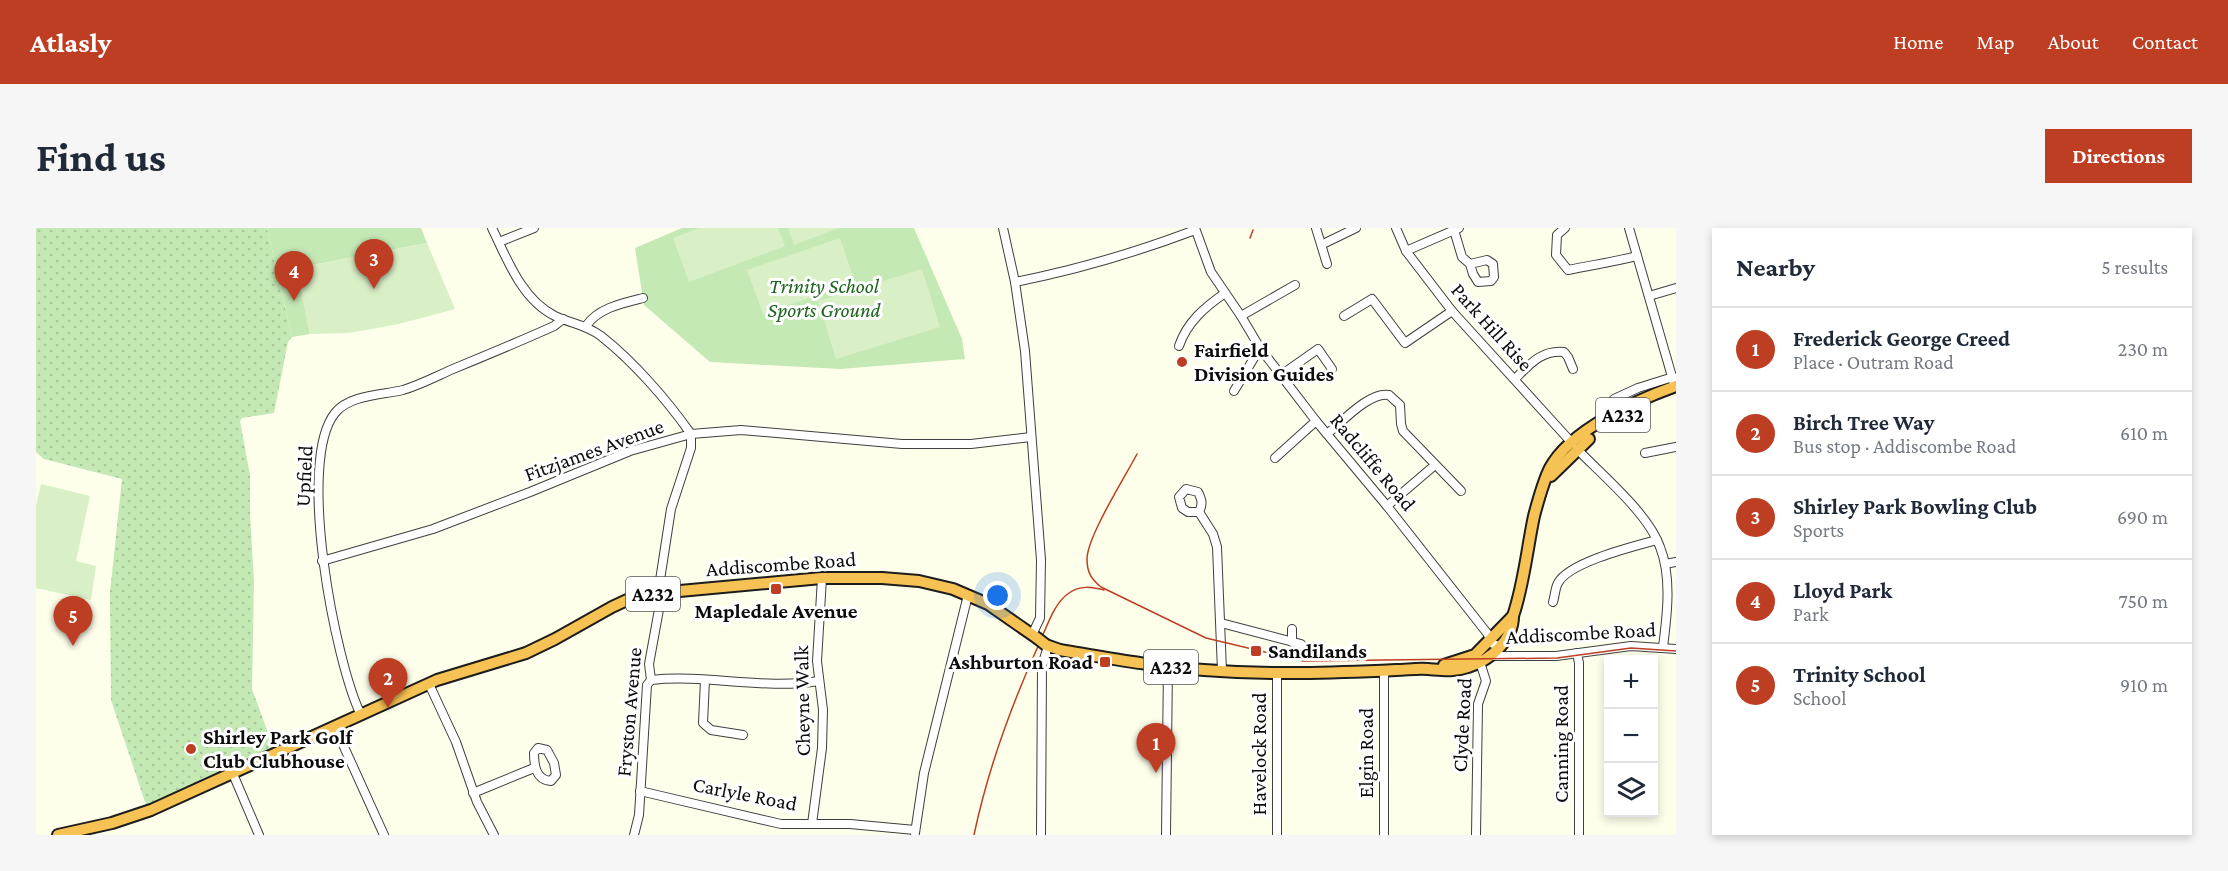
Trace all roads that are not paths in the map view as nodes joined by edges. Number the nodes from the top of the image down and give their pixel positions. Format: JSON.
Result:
{"nodes":[{"id":1,"x":492,"y":228,"type":"edge"},
{"id":2,"x":534,"y":228,"type":"edge"},
{"id":3,"x":1003,"y":228,"type":"edge"},
{"id":4,"x":1316,"y":228,"type":"edge"},
{"id":5,"x":1356,"y":228,"type":"edge"},
{"id":6,"x":1396,"y":228,"type":"edge"},
{"id":7,"x":1565,"y":228,"type":"edge"},
{"id":8,"x":1629,"y":228,"type":"edge"},
{"id":9,"x":1195,"y":229,"type":"edge"},
{"id":10,"x":1457,"y":229,"type":"edge"},
{"id":11,"x":499,"y":242,"type":"junction"},
{"id":12,"x":1323,"y":244,"type":"junction"},
{"id":13,"x":1406,"y":251,"type":"junction"},
{"id":14,"x":1637,"y":256,"type":"junction"},
{"id":15,"x":1328,"y":264,"type":"dead end"},
{"id":16,"x":1470,"y":264,"type":"dead end"},
{"id":17,"x":1015,"y":282,"type":"junction"},
{"id":18,"x":1295,"y":285,"type":"dead end"},
{"id":19,"x":1676,"y":288,"type":"edge"},
{"id":20,"x":1226,"y":292,"type":"junction"},
{"id":21,"x":1649,"y":296,"type":"junction"},
{"id":22,"x":644,"y":298,"type":"dead end"},
{"id":23,"x":1452,"y":311,"type":"junction"},
{"id":24,"x":1241,"y":316,"type":"junction"},
{"id":25,"x":1344,"y":316,"type":"dead end"},
{"id":26,"x":563,"y":319,"type":"junction"},
{"id":27,"x":585,"y":326,"type":"junction"},
{"id":28,"x":1179,"y":346,"type":"dead end"},
{"id":29,"x":1260,"y":348,"type":"junction"},
{"id":30,"x":1332,"y":369,"type":"dead end"},
{"id":31,"x":1573,"y":369,"type":"dead end"},
{"id":32,"x":1281,"y":375,"type":"junction"},
{"id":33,"x":1515,"y":379,"type":"junction"},
{"id":34,"x":1675,"y":383,"type":"edge"},
{"id":35,"x":1234,"y":391,"type":"dead end"},
{"id":36,"x":1676,"y":393,"type":"edge"},
{"id":37,"x":1316,"y":421,"type":"junction"},
{"id":38,"x":691,"y":434,"type":"junction"},
{"id":39,"x":1327,"y":434,"type":"junction"},
{"id":40,"x":1031,"y":437,"type":"junction"},
{"id":41,"x":1575,"y":446,"type":"junction"},
{"id":42,"x":1676,"y":447,"type":"edge"},
{"id":43,"x":1646,"y":453,"type":"dead end"},
{"id":44,"x":1275,"y":458,"type":"dead end"},
{"id":45,"x":1436,"y":465,"type":"junction"},
{"id":46,"x":1461,"y":491,"type":"dead end"},
{"id":47,"x":1387,"y":506,"type":"junction"},
{"id":48,"x":1199,"y":512,"type":"dead end"},
{"id":49,"x":1657,"y":540,"type":"junction"},
{"id":50,"x":322,"y":561,"type":"junction"},
{"id":51,"x":1676,"y":562,"type":"edge"},
{"id":52,"x":1665,"y":564,"type":"junction"},
{"id":53,"x":822,"y":578,"type":"junction"},
{"id":54,"x":660,"y":593,"type":"junction"},
{"id":55,"x":968,"y":595,"type":"junction"},
{"id":56,"x":1553,"y":602,"type":"dead end"},
{"id":57,"x":1513,"y":616,"type":"junction"},
{"id":58,"x":1221,"y":623,"type":"junction"},
{"id":59,"x":1292,"y":628,"type":"dead end"},
{"id":60,"x":1034,"y":637,"type":"junction"},
{"id":61,"x":1491,"y":639,"type":"junction"},
{"id":62,"x":1292,"y":642,"type":"junction"},
{"id":63,"x":1301,"y":644,"type":"dead end"},
{"id":64,"x":1047,"y":645,"type":"junction"},
{"id":65,"x":1500,"y":646,"type":"junction"},
{"id":66,"x":1663,"y":647,"type":"junction"},
{"id":67,"x":1676,"y":649,"type":"edge"},
{"id":68,"x":1577,"y":653,"type":"junction"},
{"id":69,"x":1481,"y":658,"type":"junction"},
{"id":70,"x":1168,"y":666,"type":"junction"},
{"id":71,"x":1222,"y":671,"type":"junction"},
{"id":72,"x":1384,"y":671,"type":"junction"},
{"id":73,"x":1277,"y":673,"type":"junction"},
{"id":74,"x":651,"y":680,"type":"junction"},
{"id":75,"x":705,"y":680,"type":"junction"},
{"id":76,"x":819,"y":681,"type":"junction"},
{"id":77,"x":429,"y":684,"type":"junction"},
{"id":78,"x":361,"y":715,"type":"junction"},
{"id":79,"x":335,"y":727,"type":"junction"},
{"id":80,"x":743,"y":735,"type":"dead end"},
{"id":81,"x":534,"y":768,"type":"dead end"},
{"id":82,"x":233,"y":774,"type":"junction"},
{"id":83,"x":640,"y":791,"type":"junction"},
{"id":84,"x":473,"y":793,"type":"junction"},
{"id":85,"x":812,"y":824,"type":"junction"},
{"id":86,"x":915,"y":833,"type":"edge"},
{"id":87,"x":58,"y":835,"type":"edge"},
{"id":88,"x":260,"y":835,"type":"edge"},
{"id":89,"x":384,"y":835,"type":"edge"},
{"id":90,"x":494,"y":835,"type":"edge"},
{"id":91,"x":634,"y":835,"type":"edge"},
{"id":92,"x":1041,"y":835,"type":"edge"},
{"id":93,"x":1166,"y":835,"type":"edge"},
{"id":94,"x":1277,"y":835,"type":"edge"},
{"id":95,"x":1384,"y":835,"type":"edge"},
{"id":96,"x":1476,"y":835,"type":"edge"},
{"id":97,"x":1579,"y":835,"type":"edge"}],
"edges":[{"from":1,"to":11,"type":"street"},
{"from":2,"to":11,"type":"street"},
{"from":3,"to":17,"type":"street"},
{"from":4,"to":12,"type":"street"},
{"from":5,"to":12,"type":"street"},
{"from":6,"to":13,"type":"street","name":"Park Hill Rise"},
{"from":7,"to":14,"type":"street"},
{"from":8,"to":14,"type":"street"},
{"from":9,"to":17,"type":"street"},
{"from":9,"to":20,"type":"street","name":"Radcliffe Road"},
{"from":10,"to":13,"type":"street"},
{"from":10,"to":16,"type":"street"},
{"from":11,"to":26,"type":"street"},
{"from":12,"to":15,"type":"street"},
{"from":13,"to":23,"type":"street","name":"Park Hill Rise"},
{"from":14,"to":21,"type":"street"},
{"from":17,"to":40,"type":"street"},
{"from":18,"to":24,"type":"street"},
{"from":19,"to":21,"type":"street"},
{"from":20,"to":24,"type":"street","name":"Radcliffe Road"},
{"from":20,"to":28,"type":"street"},
{"from":21,"to":34,"type":"street"},
{"from":22,"to":27,"type":"street"},
{"from":23,"to":25,"type":"street"},
{"from":23,"to":33,"type":"street","name":"Park Hill Rise"},
{"from":24,"to":29,"type":"street","name":"Radcliffe Road"},
{"from":26,"to":27,"type":"street"},
{"from":26,"to":50,"type":"street","name":"Upfield"},
{"from":27,"to":38,"type":"street"},
{"from":29,"to":32,"type":"street","name":"Radcliffe Road"},
{"from":29,"to":35,"type":"street"},
{"from":30,"to":32,"type":"street"},
{"from":31,"to":33,"type":"street"},
{"from":32,"to":37,"type":"street","name":"Radcliffe Road"},
{"from":33,"to":41,"type":"street","name":"Park Hill Rise"},
{"from":34,"to":41,"type":"highway","number":"A232"},
{"from":36,"to":41,"type":"highway","number":"A232"},
{"from":37,"to":39,"type":"street","name":"Radcliffe Road"},
{"from":37,"to":44,"type":"street"},
{"from":38,"to":40,"type":"street","name":"Fitzjames Avenue"},
{"from":38,"to":50,"type":"street","name":"Fitzjames Avenue"},
{"from":38,"to":54,"type":"street"},
{"from":39,"to":45,"type":"street"},
{"from":39,"to":47,"type":"street","name":"Radcliffe Road"},
{"from":40,"to":60,"type":"street"},
{"from":41,"to":49,"type":"street","name":"Park Hill Rise"},
{"from":41,"to":57,"type":"highway","number":"A232"},
{"from":42,"to":43,"type":"street"},
{"from":45,"to":46,"type":"street"},
{"from":45,"to":47,"type":"street"},
{"from":47,"to":61,"type":"street","name":"Radcliffe Road"},
{"from":48,"to":58,"type":"street"},
{"from":49,"to":52,"type":"street","name":"Park Hill Rise"},
{"from":49,"to":56,"type":"street"},
{"from":50,"to":78,"type":"street","name":"Upfield"},
{"from":51,"to":52,"type":"street"},
{"from":52,"to":66,"type":"street","name":"Park Hill Rise"},
{"from":53,"to":54,"type":"highway","name":"Addiscombe Road","number":"A232"},
{"from":53,"to":55,"type":"highway","name":"Addiscombe Road","number":"A232"},
{"from":53,"to":76,"type":"street","name":"Cheyne Walk"},
{"from":54,"to":74,"type":"street","name":"Fryston Avenue"},
{"from":54,"to":77,"type":"highway","name":"Addiscombe Road","number":"A232"},
{"from":55,"to":60,"type":"highway","name":"Addiscombe Road","number":"A232"},
{"from":55,"to":86,"type":"street"},
{"from":57,"to":61,"type":"highway","number":"A232"},
{"from":57,"to":65,"type":"highway","number":"A232"},
{"from":58,"to":62,"type":"street"},
{"from":58,"to":71,"type":"street"},
{"from":59,"to":62,"type":"street"},
{"from":60,"to":64,"type":"highway","name":"Addiscombe Road","number":"A232","bridge":true},
{"from":61,"to":65,"type":"street","name":"Radcliffe Road"},
{"from":61,"to":69,"type":"highway","name":"Addiscombe Road","number":"A232"},
{"from":62,"to":63,"type":"street"},
{"from":64,"to":70,"type":"highway","name":"Addiscombe Road","number":"A232"},
{"from":64,"to":92,"type":"street"},
{"from":65,"to":69,"type":"highway","name":"Addiscombe Road","number":"A232"},
{"from":66,"to":67,"type":"street","name":"Addiscombe Road"},
{"from":66,"to":68,"type":"street","name":"Addiscombe Road"},
{"from":68,"to":69,"type":"street","name":"Addiscombe Road"},
{"from":68,"to":97,"type":"street","name":"Canning Road"},
{"from":69,"to":72,"type":"highway","name":"Addiscombe Road","number":"A232"},
{"from":69,"to":96,"type":"street","name":"Clyde Road"},
{"from":70,"to":71,"type":"highway","name":"Addiscombe Road","number":"A232"},
{"from":70,"to":93,"type":"street"},
{"from":71,"to":73,"type":"highway","name":"Addiscombe Road","number":"A232"},
{"from":72,"to":73,"type":"highway","name":"Addiscombe Road","number":"A232"},
{"from":72,"to":95,"type":"street","name":"Elgin Road"},
{"from":73,"to":94,"type":"street","name":"Havelock Road"},
{"from":74,"to":75,"type":"street"},
{"from":74,"to":83,"type":"street","name":"Fryston Avenue"},
{"from":75,"to":76,"type":"street"},
{"from":75,"to":80,"type":"street"},
{"from":76,"to":85,"type":"street","name":"Cheyne Walk"},
{"from":77,"to":78,"type":"highway","name":"Addiscombe Road","number":"A232"},
{"from":77,"to":84,"type":"street"},
{"from":78,"to":79,"type":"highway","name":"Addiscombe Road","number":"A232"},
{"from":79,"to":82,"type":"highway","name":"Addiscombe Road","number":"A232"},
{"from":79,"to":89,"type":"street"},
{"from":81,"to":84,"type":"street"},
{"from":82,"to":87,"type":"highway","name":"Addiscombe Road","number":"A232"},
{"from":82,"to":88,"type":"street"},
{"from":83,"to":85,"type":"street","name":"Carlyle Road"},
{"from":83,"to":91,"type":"street","name":"Fryston Avenue"},
{"from":84,"to":90,"type":"street"},
{"from":85,"to":86,"type":"street","name":"Carlyle Road"}]}
